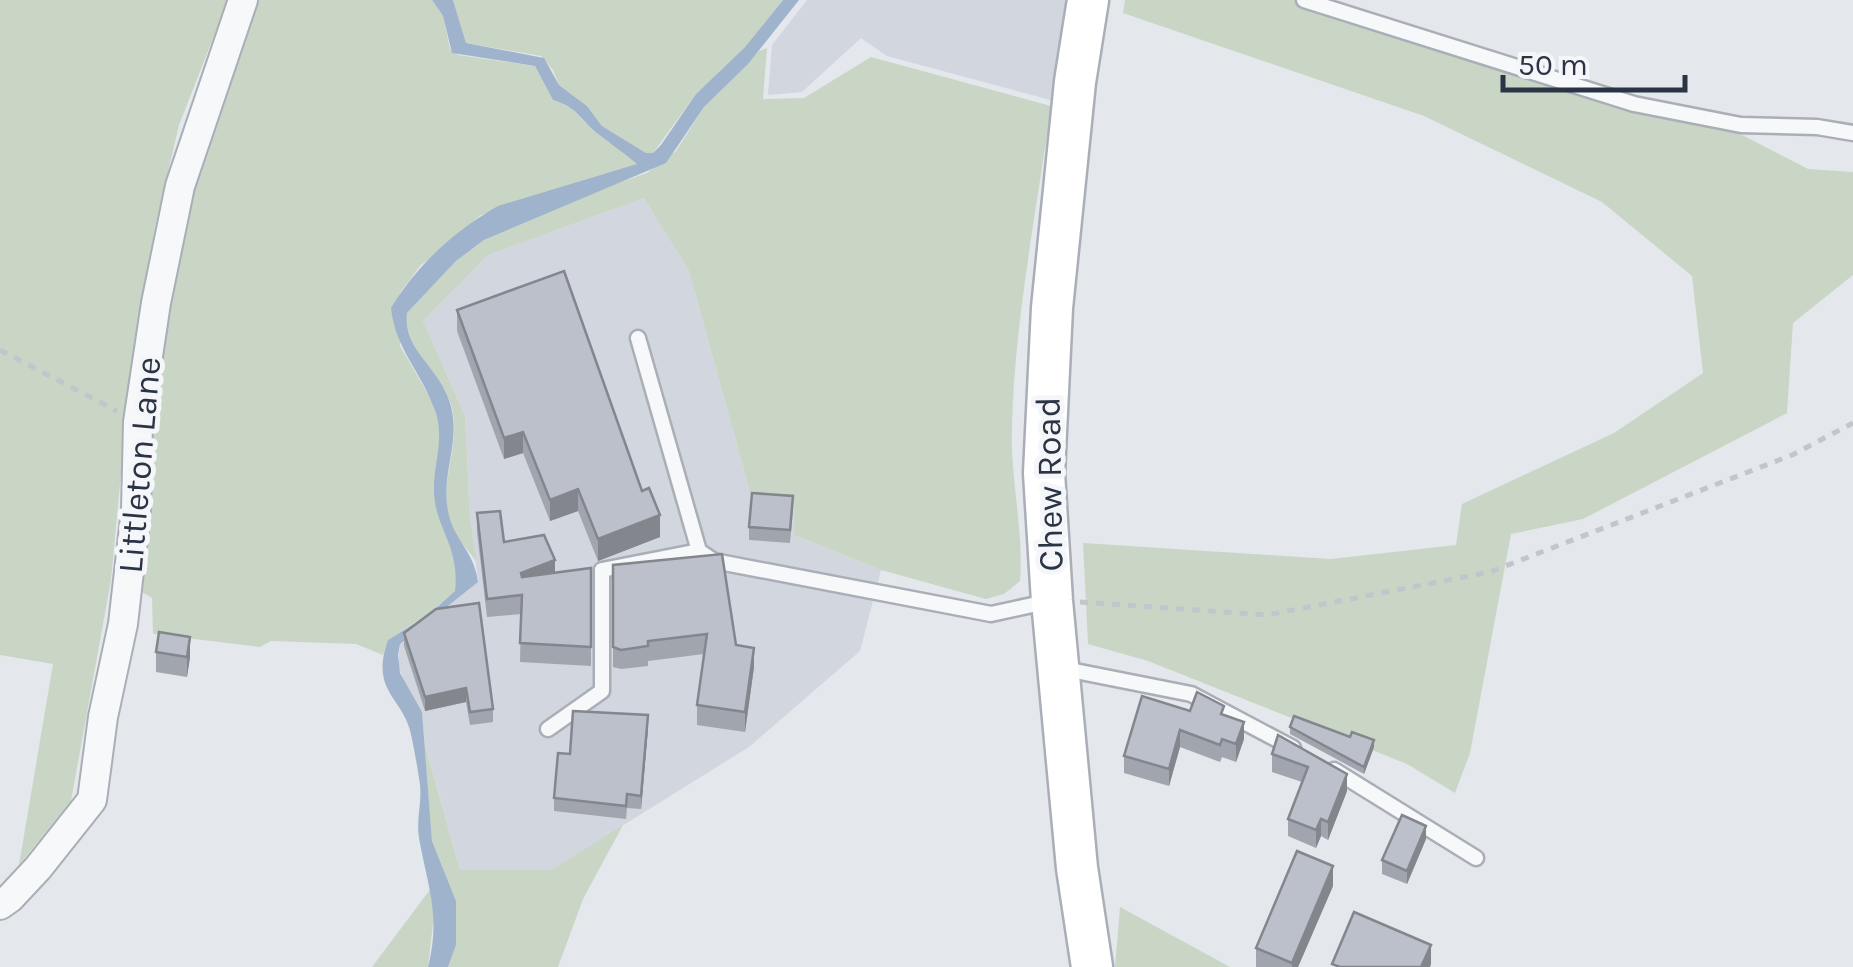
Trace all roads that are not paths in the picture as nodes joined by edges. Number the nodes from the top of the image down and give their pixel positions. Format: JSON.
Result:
{"nodes":[{"id":1,"x":243,"y":0,"type":"edge"},
{"id":2,"x":1088,"y":0,"type":"edge"},
{"id":3,"x":1304,"y":0,"type":"edge"},
{"id":4,"x":1853,"y":134,"type":"edge"},
{"id":5,"x":638,"y":338,"type":"dead end"},
{"id":6,"x":700,"y":551,"type":"junction"},
{"id":7,"x":1052,"y":600,"type":"junction"},
{"id":8,"x":1060,"y":668,"type":"junction"},
{"id":9,"x":548,"y":729,"type":"dead end"},
{"id":10,"x":1308,"y":756,"type":"edge"},
{"id":11,"x":1326,"y":765,"type":"edge"},
{"id":12,"x":1476,"y":858,"type":"dead end"},
{"id":13,"x":0,"y":904,"type":"edge"},
{"id":14,"x":1092,"y":967,"type":"edge"}],
"edges":[{"from":1,"to":13,"type":"street","name":"Littleton Lane"},
{"from":2,"to":7,"type":"main road","name":"Chew Road"},
{"from":3,"to":4,"type":"lane"},
{"from":5,"to":6,"type":"lane"},
{"from":6,"to":7,"type":"lane"},
{"from":6,"to":9,"type":"lane"},
{"from":7,"to":8,"type":"main road","name":"Chew Road"},
{"from":8,"to":10,"type":"lane"},
{"from":8,"to":14,"type":"main road","name":"Chew Road"},
{"from":11,"to":12,"type":"lane"}]}
